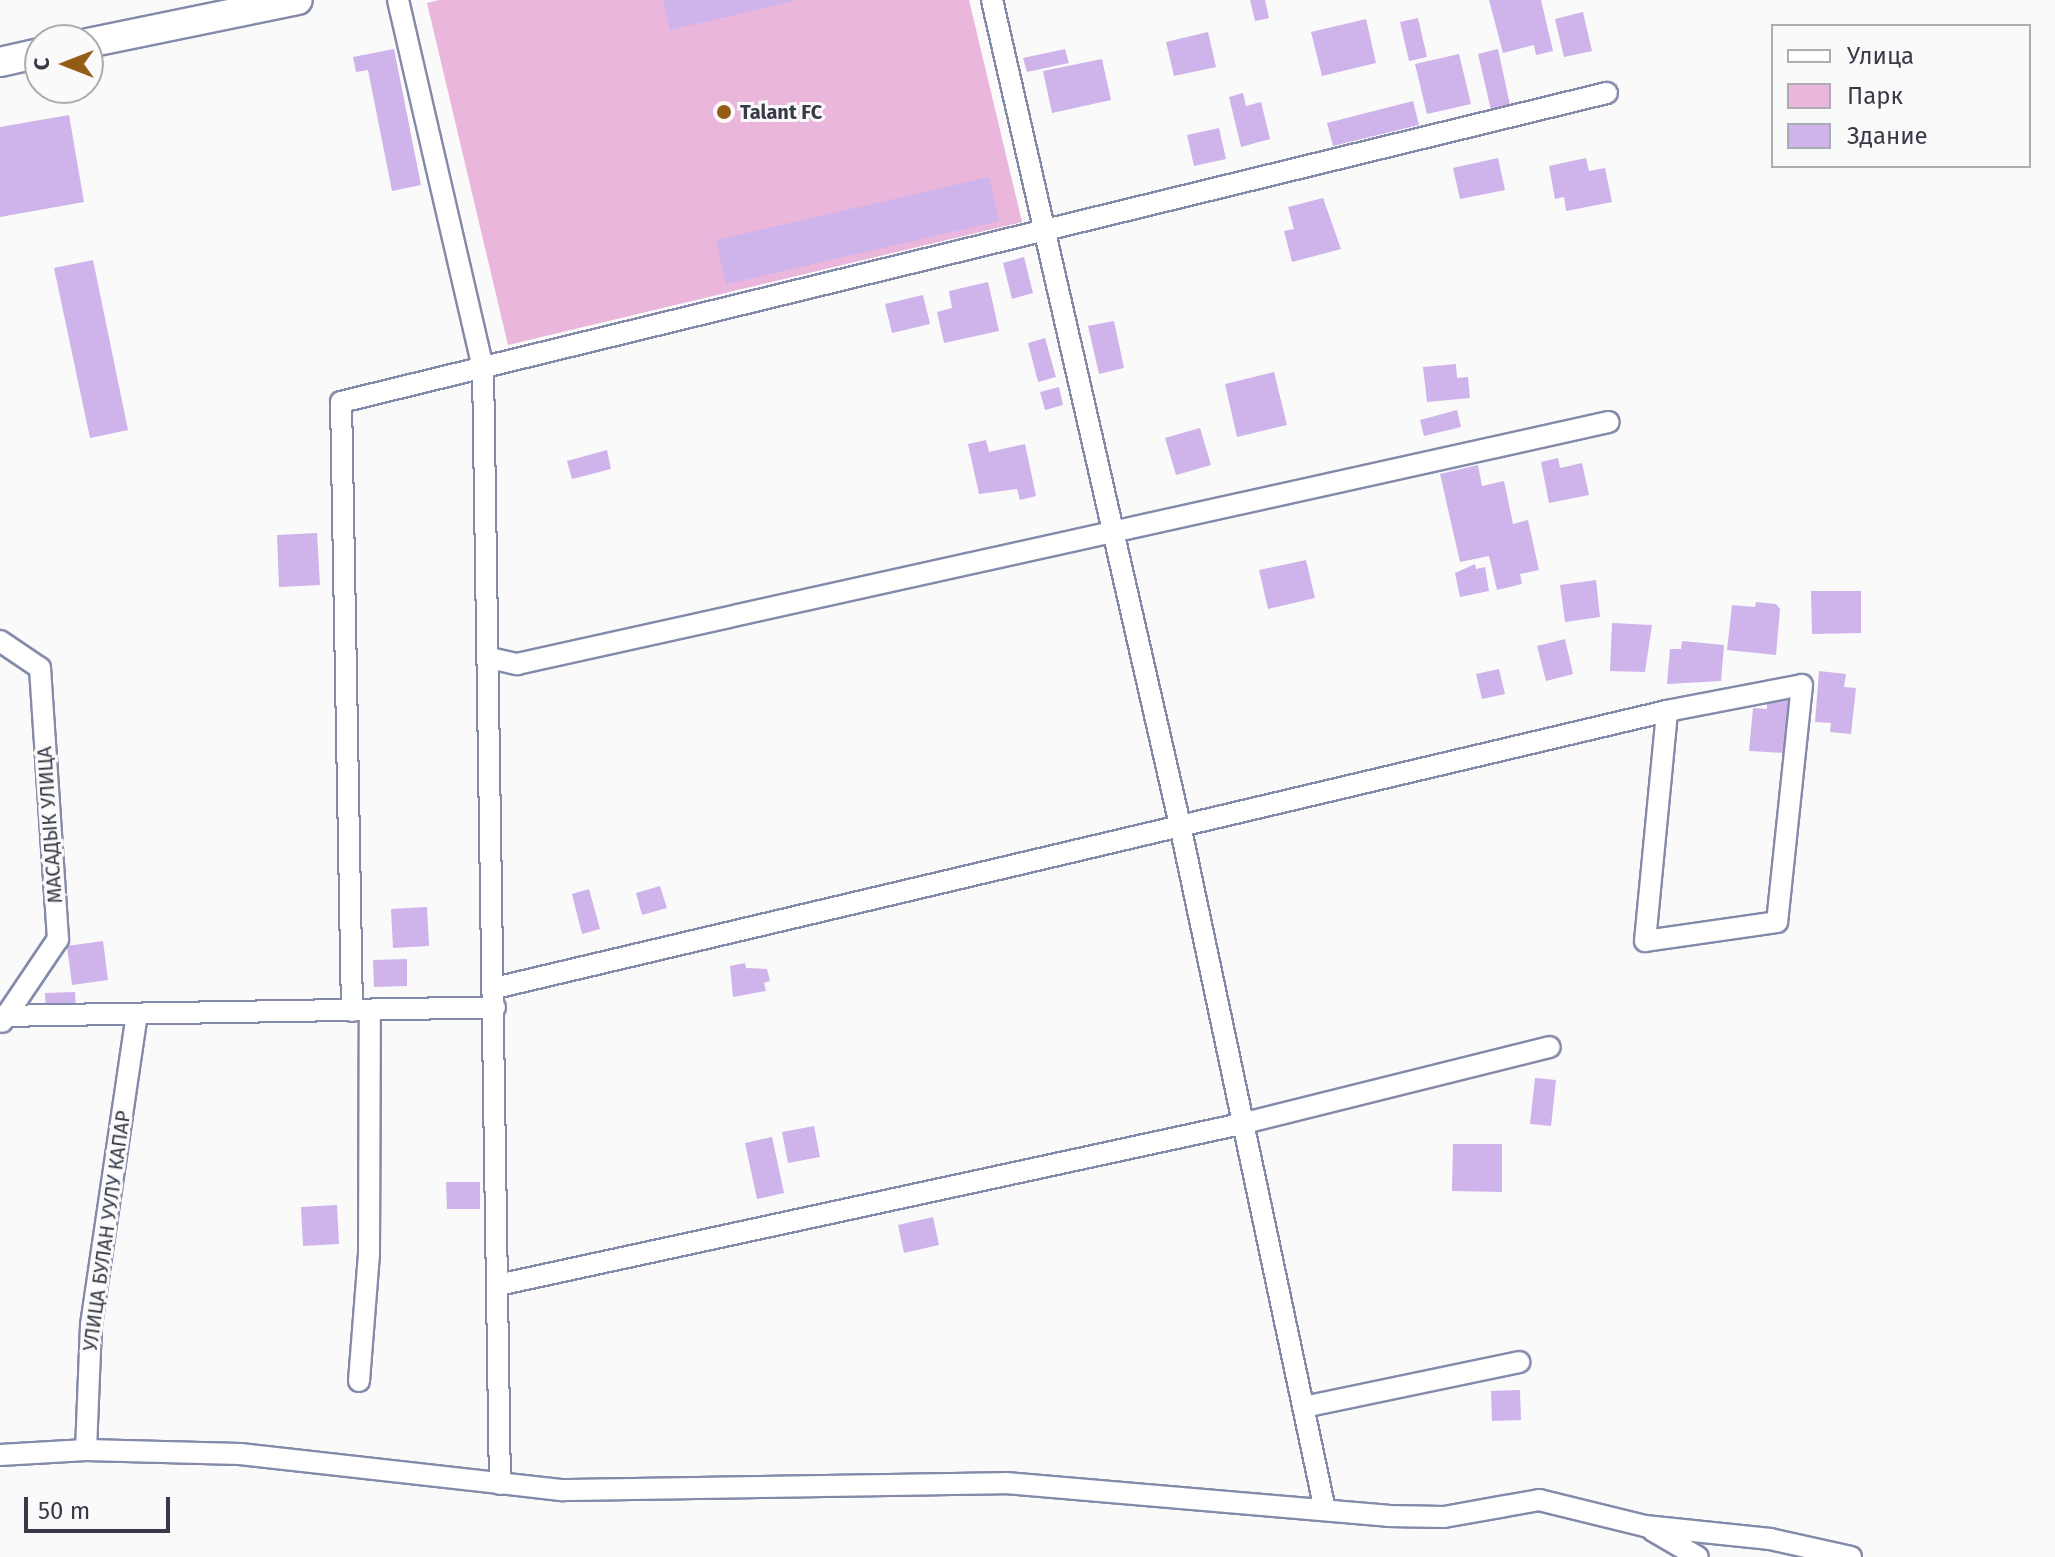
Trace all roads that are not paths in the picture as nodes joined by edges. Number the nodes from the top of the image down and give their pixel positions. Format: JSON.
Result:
{"nodes":[{"id":1,"x":298,"y":0,"type":"edge"},
{"id":2,"x":398,"y":0,"type":"edge"},
{"id":3,"x":992,"y":0,"type":"edge"},
{"id":4,"x":104,"y":40,"type":"edge"},
{"id":5,"x":24,"y":57,"type":"edge"},
{"id":6,"x":0,"y":62,"type":"edge"},
{"id":7,"x":1607,"y":93,"type":"dead end"},
{"id":8,"x":1044,"y":233,"type":"junction"},
{"id":9,"x":483,"y":367,"type":"junction"},
{"id":10,"x":1609,"y":422,"type":"dead end"},
{"id":11,"x":1115,"y":532,"type":"junction"},
{"id":12,"x":0,"y":641,"type":"edge"},
{"id":13,"x":490,"y":658,"type":"junction"},
{"id":14,"x":1667,"y":711,"type":"junction"},
{"id":15,"x":1180,"y":825,"type":"junction"},
{"id":16,"x":495,"y":998,"type":"junction"},
{"id":17,"x":361,"y":1010,"type":"junction"},
{"id":18,"x":137,"y":1014,"type":"junction"},
{"id":19,"x":2,"y":1019,"type":"edge"},
{"id":20,"x":1550,"y":1047,"type":"dead end"},
{"id":21,"x":1241,"y":1124,"type":"junction"},
{"id":22,"x":498,"y":1285,"type":"junction"},
{"id":23,"x":1519,"y":1362,"type":"dead end"},
{"id":24,"x":359,"y":1381,"type":"dead end"},
{"id":25,"x":1304,"y":1407,"type":"junction"},
{"id":26,"x":86,"y":1450,"type":"junction"},
{"id":27,"x":0,"y":1455,"type":"edge"},
{"id":28,"x":500,"y":1484,"type":"junction"},
{"id":29,"x":1325,"y":1510,"type":"junction"},
{"id":30,"x":1645,"y":1526,"type":"junction"},
{"id":31,"x":1698,"y":1557,"type":"edge"},
{"id":32,"x":1851,"y":1557,"type":"edge"}],
"edges":[{"from":1,"to":4,"type":"main road"},
{"from":2,"to":9,"type":"street"},
{"from":3,"to":8,"type":"street"},
{"from":5,"to":6,"type":"main road"},
{"from":7,"to":8,"type":"street"},
{"from":8,"to":9,"type":"street"},
{"from":8,"to":11,"type":"street"},
{"from":9,"to":13,"type":"street"},
{"from":9,"to":17,"type":"street"},
{"from":10,"to":11,"type":"street"},
{"from":11,"to":13,"type":"street"},
{"from":11,"to":15,"type":"street"},
{"from":12,"to":19,"type":"street","name":"МАСАДЫК УЛИЦА"},
{"from":13,"to":16,"type":"street"},
{"from":14,"to":14,"type":"street"},
{"from":14,"to":15,"type":"street"},
{"from":15,"to":16,"type":"street"},
{"from":15,"to":21,"type":"street"},
{"from":16,"to":17,"type":"street"},
{"from":16,"to":22,"type":"street"},
{"from":17,"to":18,"type":"street"},
{"from":17,"to":24,"type":"street"},
{"from":18,"to":19,"type":"street"},
{"from":18,"to":26,"type":"street","name":"УЛИЦА БУЛАН УУЛУ КАПАР"},
{"from":20,"to":21,"type":"street"},
{"from":21,"to":22,"type":"street"},
{"from":21,"to":25,"type":"street"},
{"from":22,"to":28,"type":"street"},
{"from":23,"to":25,"type":"street"},
{"from":25,"to":29,"type":"street"},
{"from":26,"to":27,"type":"street"},
{"from":26,"to":28,"type":"street"},
{"from":28,"to":29,"type":"street"},
{"from":29,"to":30,"type":"street"},
{"from":30,"to":31,"type":"street"},
{"from":30,"to":32,"type":"street"}]}
